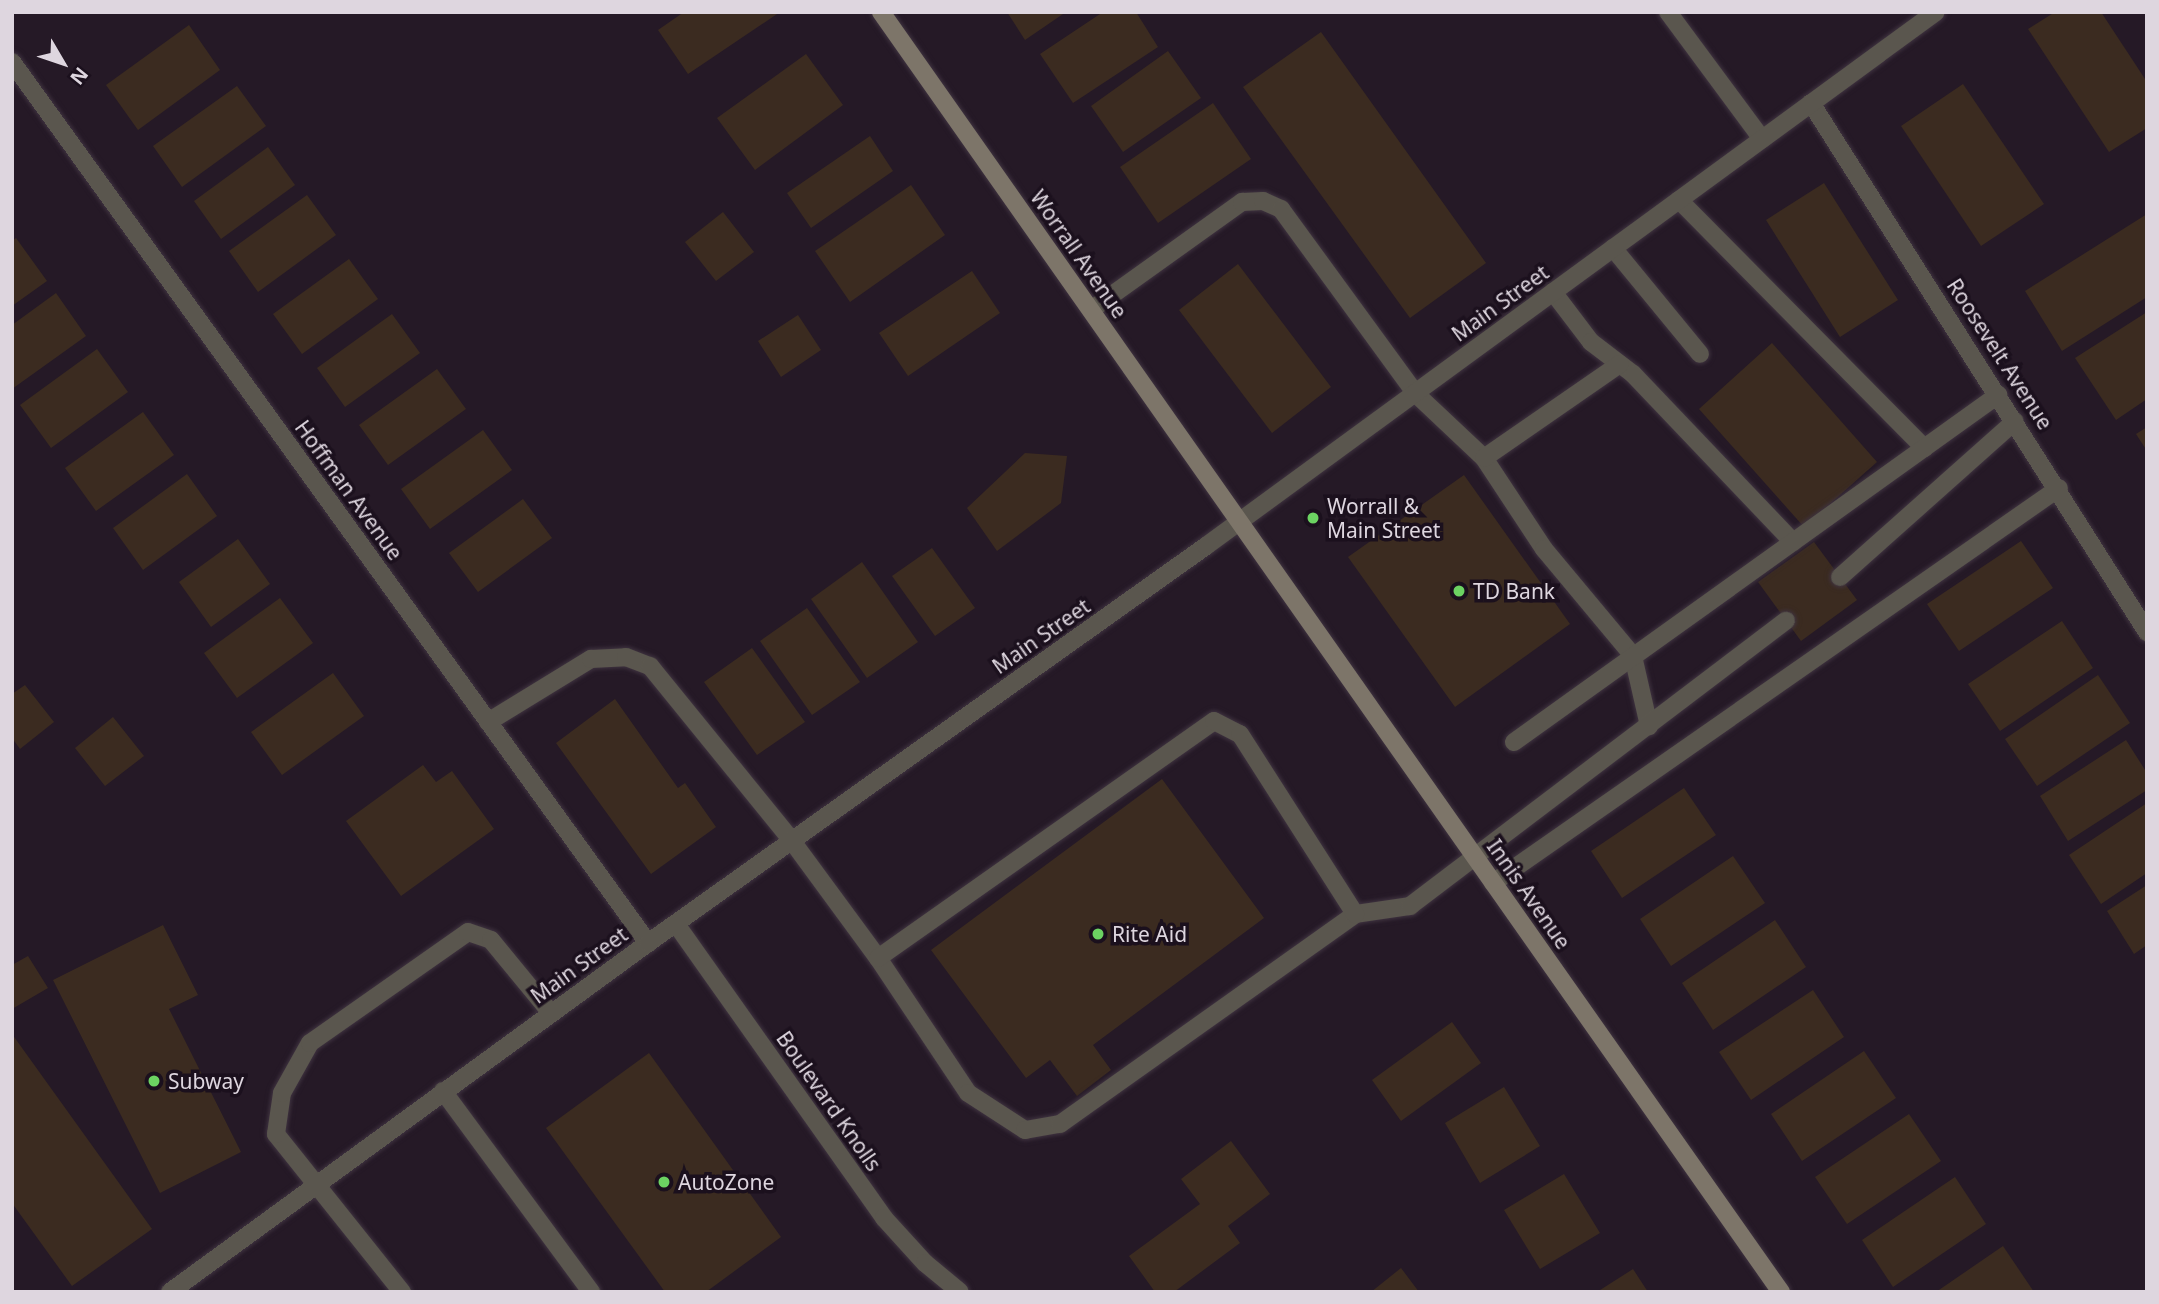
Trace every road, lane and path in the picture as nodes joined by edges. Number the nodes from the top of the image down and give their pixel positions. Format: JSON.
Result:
{"nodes":[{"id":1,"x":881,"y":12,"type":"edge"},
{"id":2,"x":1668,"y":12,"type":"edge"},
{"id":3,"x":1936,"y":12,"type":"edge"},
{"id":4,"x":12,"y":62,"type":"edge"},
{"id":5,"x":1811,"y":103,"type":"junction"},
{"id":6,"x":1762,"y":139,"type":"junction"},
{"id":7,"x":1679,"y":200,"type":"junction"},
{"id":8,"x":1613,"y":248,"type":"junction"},
{"id":9,"x":1553,"y":292,"type":"junction"},
{"id":10,"x":1091,"y":310,"type":"junction"},
{"id":11,"x":1700,"y":354,"type":"dead end"},
{"id":12,"x":1619,"y":364,"type":"junction"},
{"id":13,"x":1415,"y":393,"type":"junction"},
{"id":14,"x":1998,"y":395,"type":"junction"},
{"id":15,"x":2015,"y":421,"type":"junction"},
{"id":16,"x":1924,"y":448,"type":"junction"},
{"id":17,"x":1484,"y":458,"type":"junction"},
{"id":18,"x":2059,"y":488,"type":"junction"},
{"id":19,"x":1241,"y":521,"type":"junction"},
{"id":20,"x":1793,"y":542,"type":"junction"},
{"id":21,"x":1840,"y":577,"type":"dead end"},
{"id":22,"x":1786,"y":621,"type":"dead end"},
{"id":23,"x":2147,"y":632,"type":"edge"},
{"id":24,"x":1633,"y":656,"type":"junction"},
{"id":25,"x":488,"y":722,"type":"junction"},
{"id":26,"x":1649,"y":726,"type":"junction"},
{"id":27,"x":1514,"y":742,"type":"dead end"},
{"id":28,"x":792,"y":841,"type":"junction"},
{"id":29,"x":1476,"y":858,"type":"junction"},
{"id":30,"x":1493,"y":883,"type":"junction"},
{"id":31,"x":1355,"y":914,"type":"junction"},
{"id":32,"x":676,"y":924,"type":"junction"},
{"id":33,"x":648,"y":943,"type":"junction"},
{"id":34,"x":878,"y":958,"type":"junction"},
{"id":35,"x":551,"y":1013,"type":"junction"},
{"id":36,"x":443,"y":1091,"type":"junction"},
{"id":37,"x":316,"y":1184,"type":"junction"},
{"id":38,"x":170,"y":1292,"type":"edge"},
{"id":39,"x":402,"y":1292,"type":"edge"},
{"id":40,"x":591,"y":1292,"type":"edge"},
{"id":41,"x":960,"y":1292,"type":"edge"},
{"id":42,"x":1781,"y":1292,"type":"edge"}],
"edges":[{"from":1,"to":10,"type":"main road","name":"Worrall Avenue"},
{"from":2,"to":6,"type":"street"},
{"from":3,"to":5,"type":"street","name":"Main Street"},
{"from":4,"to":25,"type":"street","name":"Hoffman Avenue"},
{"from":5,"to":6,"type":"street","name":"Main Street"},
{"from":5,"to":14,"type":"street","name":"Roosevelt Avenue"},
{"from":6,"to":7,"type":"street","name":"Main Street"},
{"from":7,"to":8,"type":"street","name":"Main Street"},
{"from":7,"to":16,"type":"street"},
{"from":8,"to":9,"type":"street","name":"Main Street"},
{"from":8,"to":11,"type":"street"},
{"from":9,"to":12,"type":"street"},
{"from":9,"to":13,"type":"street","name":"Main Street"},
{"from":10,"to":13,"type":"street"},
{"from":10,"to":19,"type":"main road","name":"Worrall Avenue"},
{"from":12,"to":17,"type":"street"},
{"from":12,"to":20,"type":"street"},
{"from":13,"to":17,"type":"street"},
{"from":13,"to":19,"type":"street","name":"Main Street"},
{"from":14,"to":15,"type":"street","name":"Roosevelt Avenue"},
{"from":14,"to":16,"type":"street"},
{"from":15,"to":18,"type":"street","name":"Roosevelt Avenue"},
{"from":15,"to":21,"type":"street"},
{"from":16,"to":20,"type":"street"},
{"from":17,"to":24,"type":"street"},
{"from":18,"to":23,"type":"street","name":"Roosevelt Avenue"},
{"from":18,"to":30,"type":"street"},
{"from":19,"to":28,"type":"street","name":"Main Street"},
{"from":19,"to":29,"type":"main road","name":"Innis Avenue"},
{"from":20,"to":24,"type":"street"},
{"from":22,"to":26,"type":"street"},
{"from":24,"to":26,"type":"street"},
{"from":24,"to":27,"type":"street"},
{"from":25,"to":28,"type":"street"},
{"from":25,"to":33,"type":"street","name":"Hoffman Avenue"},
{"from":26,"to":29,"type":"street"},
{"from":28,"to":32,"type":"street","name":"Main Street"},
{"from":28,"to":34,"type":"street"},
{"from":29,"to":30,"type":"main road","name":"Innis Avenue"},
{"from":29,"to":31,"type":"street"},
{"from":30,"to":42,"type":"main road","name":"Innis Avenue"},
{"from":31,"to":34,"type":"street"},
{"from":31,"to":34,"type":"street"},
{"from":32,"to":33,"type":"street","name":"Main Street"},
{"from":32,"to":41,"type":"street","name":"Boulevard Knolls"},
{"from":33,"to":35,"type":"street","name":"Main Street"},
{"from":35,"to":36,"type":"street","name":"Main Street"},
{"from":35,"to":37,"type":"street"},
{"from":36,"to":37,"type":"street","name":"Main Street"},
{"from":36,"to":40,"type":"street"},
{"from":37,"to":38,"type":"street","name":"Main Street"},
{"from":37,"to":39,"type":"street"}]}
